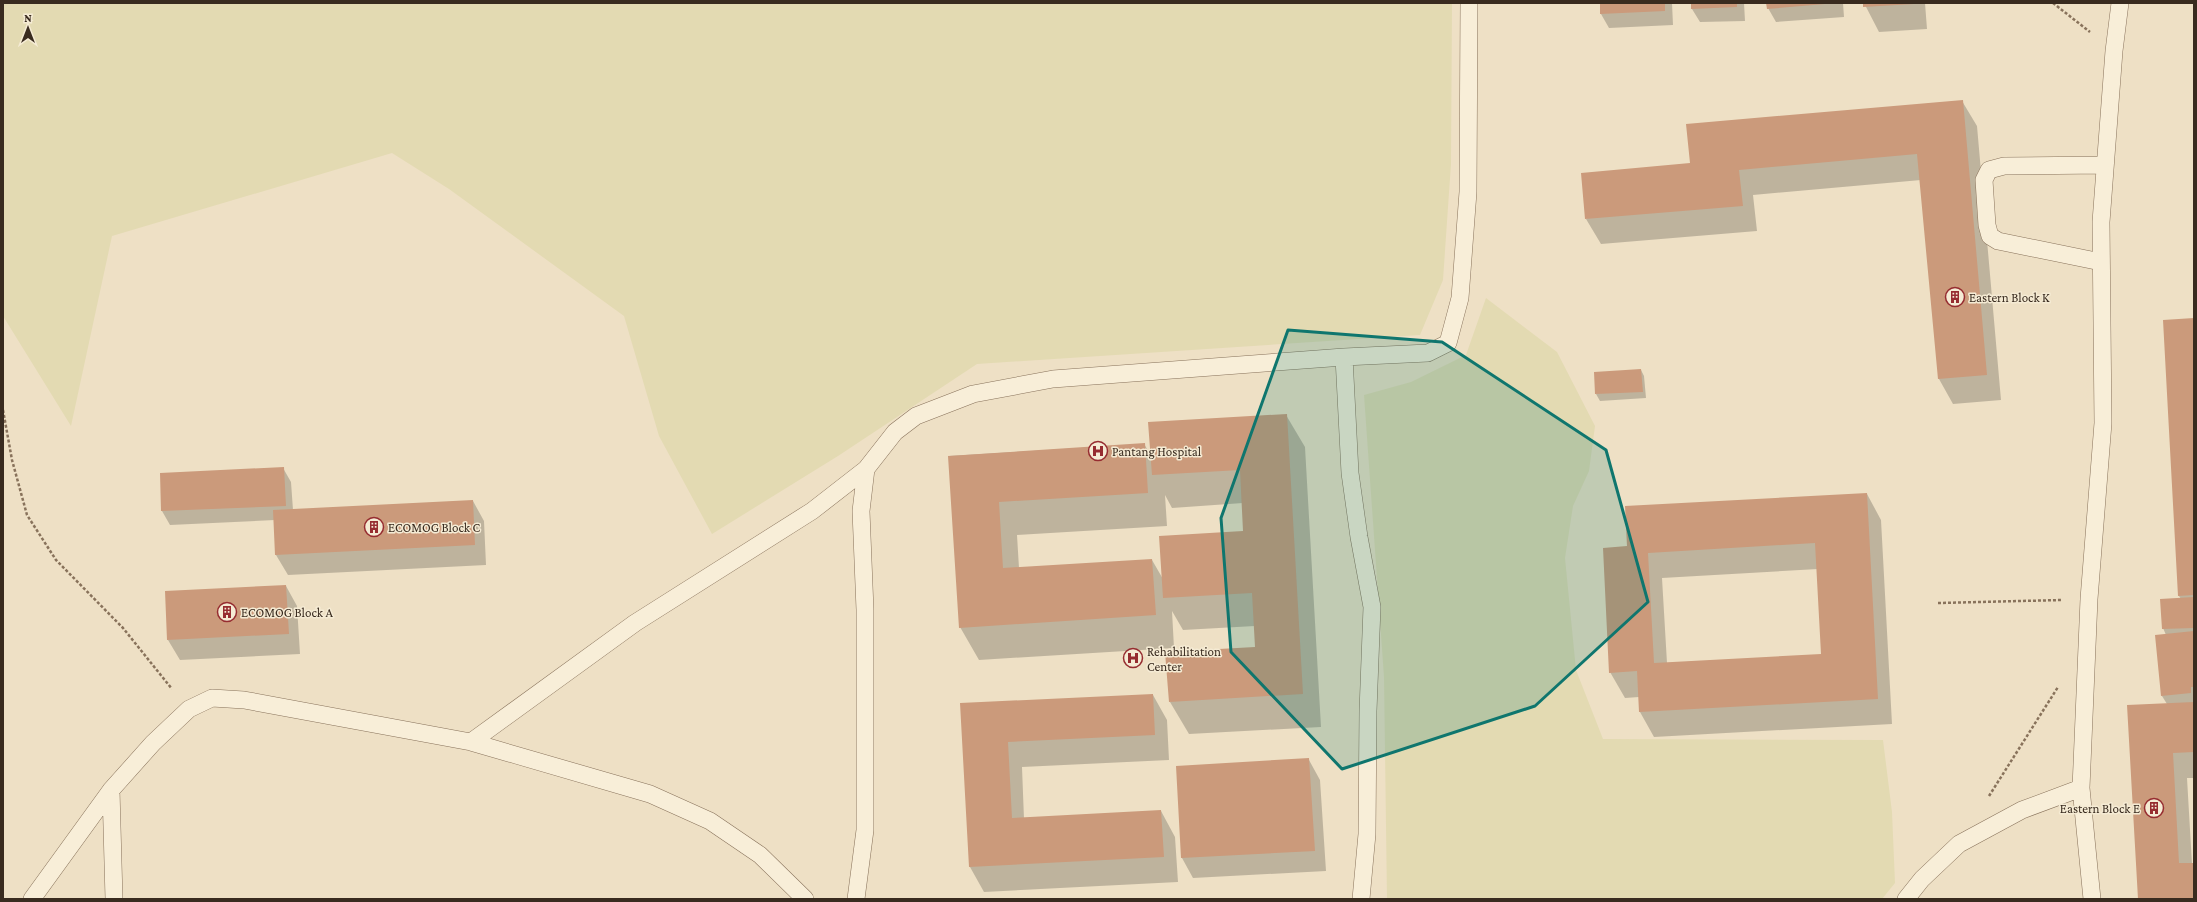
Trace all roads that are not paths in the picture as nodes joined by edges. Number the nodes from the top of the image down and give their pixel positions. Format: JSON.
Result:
{"nodes":[{"id":1,"x":1469,"y":3,"type":"edge"},
{"id":2,"x":2120,"y":3,"type":"edge"},
{"id":3,"x":2105,"y":165,"type":"junction"},
{"id":4,"x":2101,"y":262,"type":"junction"},
{"id":5,"x":1344,"y":357,"type":"junction"},
{"id":6,"x":866,"y":468,"type":"junction"},
{"id":7,"x":472,"y":742,"type":"junction"},
{"id":8,"x":2081,"y":788,"type":"junction"},
{"id":9,"x":111,"y":790,"type":"junction"},
{"id":10,"x":32,"y":899,"type":"edge"},
{"id":11,"x":114,"y":899,"type":"edge"},
{"id":12,"x":805,"y":899,"type":"edge"},
{"id":13,"x":856,"y":899,"type":"edge"},
{"id":14,"x":1361,"y":899,"type":"edge"},
{"id":15,"x":1906,"y":899,"type":"edge"},
{"id":16,"x":2092,"y":899,"type":"edge"}],
"edges":[{"from":1,"to":5,"type":"lane"},
{"from":2,"to":3,"type":"lane"},
{"from":3,"to":4,"type":"lane"},
{"from":3,"to":4,"type":"lane"},
{"from":4,"to":8,"type":"lane"},
{"from":5,"to":6,"type":"lane"},
{"from":5,"to":14,"type":"lane"},
{"from":6,"to":7,"type":"lane"},
{"from":6,"to":13,"type":"lane"},
{"from":7,"to":9,"type":"lane"},
{"from":7,"to":12,"type":"lane"},
{"from":8,"to":15,"type":"lane"},
{"from":8,"to":16,"type":"lane"},
{"from":9,"to":10,"type":"lane"},
{"from":9,"to":11,"type":"lane"}]}
